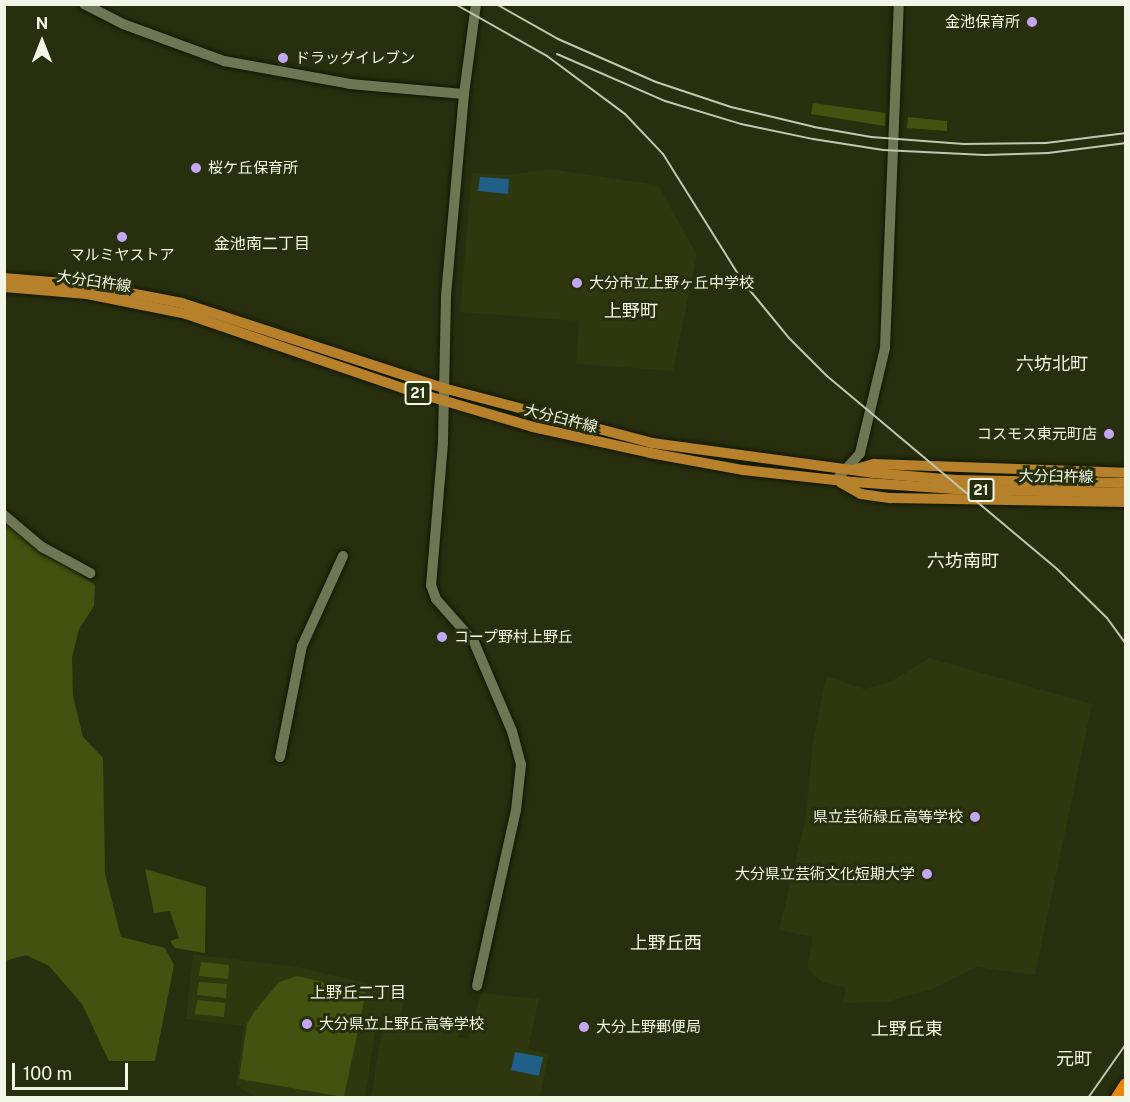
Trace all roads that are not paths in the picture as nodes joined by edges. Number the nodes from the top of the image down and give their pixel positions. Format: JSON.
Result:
{"nodes":[{"id":1,"x":84,"y":4,"type":"edge"},
{"id":2,"x":476,"y":4,"type":"edge"},
{"id":3,"x":898,"y":4,"type":"edge"},
{"id":4,"x":464,"y":94,"type":"junction"},
{"id":5,"x":4,"y":278,"type":"edge"},
{"id":6,"x":4,"y":287,"type":"edge"},
{"id":7,"x":443,"y":388,"type":"junction"},
{"id":8,"x":442,"y":400,"type":"junction"},
{"id":9,"x":847,"y":471,"type":"junction"},
{"id":10,"x":1125,"y":473,"type":"edge"},
{"id":11,"x":836,"y":480,"type":"junction"},
{"id":12,"x":1125,"y":483,"type":"edge"},
{"id":13,"x":1125,"y":493,"type":"edge"},
{"id":14,"x":1125,"y":502,"type":"edge"},
{"id":15,"x":4,"y":515,"type":"edge"},
{"id":16,"x":343,"y":556,"type":"dead end"},
{"id":17,"x":90,"y":573,"type":"dead end"},
{"id":18,"x":280,"y":758,"type":"dead end"},
{"id":19,"x":477,"y":986,"type":"dead end"},
{"id":20,"x":1125,"y":1085,"type":"edge"},
{"id":21,"x":1118,"y":1098,"type":"edge"}],
"edges":[{"from":1,"to":4,"type":"street"},
{"from":2,"to":4,"type":"street"},
{"from":3,"to":9,"type":"street"},
{"from":4,"to":7,"type":"street"},
{"from":5,"to":7,"type":"main road","name":"大分臼杵線","number":"21"},
{"from":6,"to":8,"type":"main road","name":"大分臼杵線","number":"21"},
{"from":7,"to":8,"type":"street"},
{"from":7,"to":9,"type":"main road","name":"大分臼杵線","number":"21"},
{"from":8,"to":11,"type":"main road","name":"大分臼杵線","number":"21"},
{"from":8,"to":19,"type":"street"},
{"from":9,"to":10,"type":"main road"},
{"from":9,"to":11,"type":"street"},
{"from":9,"to":12,"type":"main road","name":"大分臼杵線","number":"21"},
{"from":11,"to":13,"type":"main road","name":"大分臼杵線","number":"21"},
{"from":11,"to":14,"type":"main road"},
{"from":15,"to":17,"type":"street"},
{"from":16,"to":18,"type":"street"},
{"from":20,"to":21,"type":"highway"}]}
